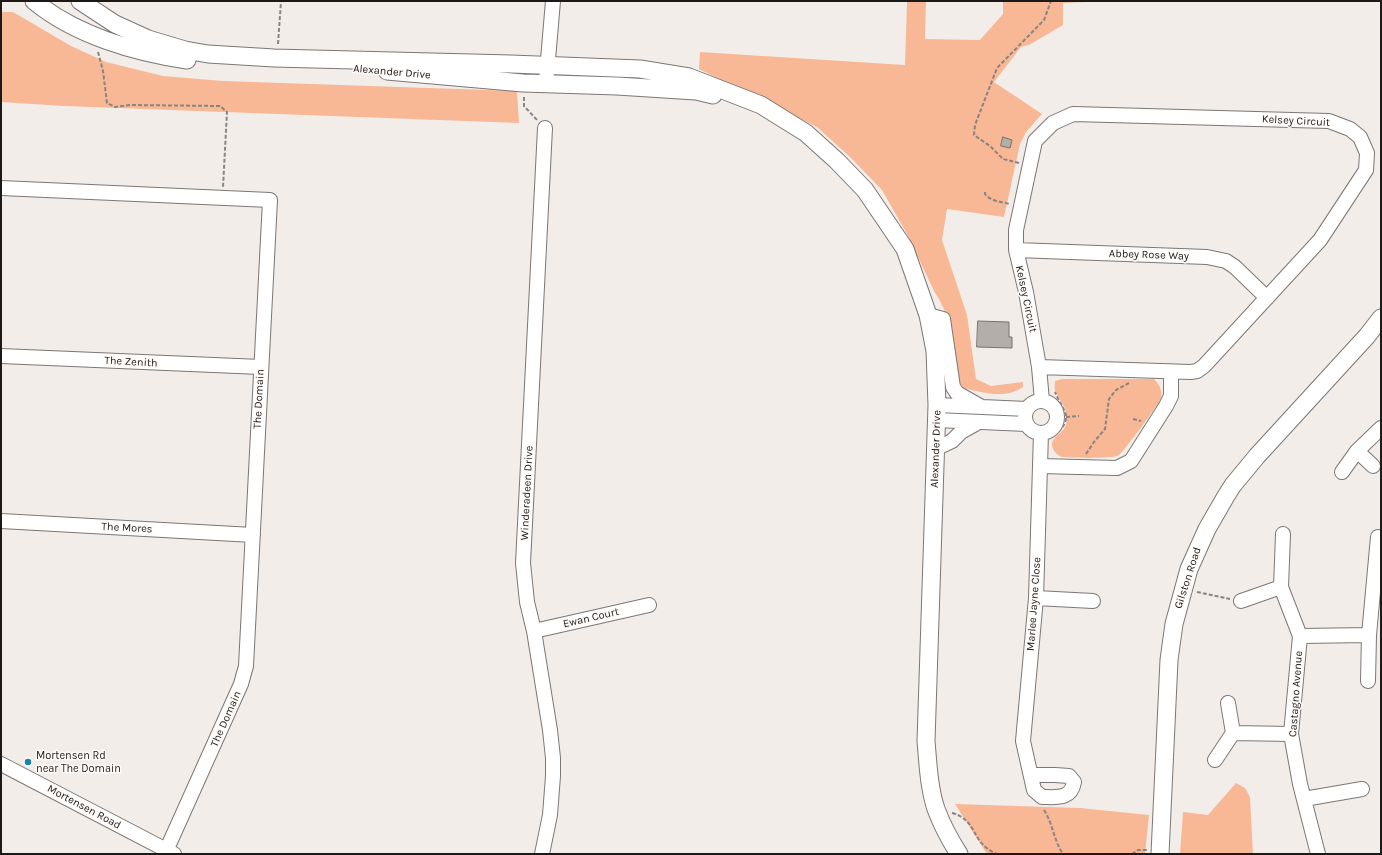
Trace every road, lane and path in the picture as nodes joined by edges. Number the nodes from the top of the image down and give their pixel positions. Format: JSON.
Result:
{"nodes":[{"id":1,"x":34,"y":1,"type":"edge"},
{"id":2,"x":80,"y":1,"type":"edge"},
{"id":3,"x":281,"y":1,"type":"edge"},
{"id":4,"x":553,"y":1,"type":"edge"},
{"id":5,"x":1051,"y":1,"type":"edge"},
{"id":6,"x":1055,"y":1,"type":"edge"},
{"id":7,"x":95,"y":36,"type":"junction"},
{"id":8,"x":278,"y":46,"type":"dead end"},
{"id":9,"x":547,"y":65,"type":"junction"},
{"id":10,"x":523,"y":83,"type":"junction"},
{"id":11,"x":546,"y":83,"type":"junction"},
{"id":12,"x":760,"y":105,"type":"junction"},
{"id":13,"x":545,"y":128,"type":"joint"},
{"id":14,"x":1030,"y":166,"type":"junction"},
{"id":15,"x":1,"y":188,"type":"edge"},
{"id":16,"x":985,"y":192,"type":"dead end"},
{"id":17,"x":222,"y":198,"type":"junction"},
{"id":18,"x":1021,"y":206,"type":"junction"},
{"id":19,"x":1016,"y":250,"type":"junction"},
{"id":20,"x":1267,"y":298,"type":"junction"},
{"id":21,"x":928,"y":315,"type":"junction"},
{"id":22,"x":1381,"y":318,"type":"edge"},
{"id":23,"x":1,"y":356,"type":"edge"},
{"id":24,"x":1039,"y":367,"type":"junction"},
{"id":25,"x":261,"y":368,"type":"junction"},
{"id":26,"x":1053,"y":368,"type":"junction"},
{"id":27,"x":1171,"y":372,"type":"junction"},
{"id":28,"x":1132,"y":382,"type":"dead end"},
{"id":29,"x":1042,"y":401,"type":"junction"},
{"id":30,"x":980,"y":406,"type":"junction"},
{"id":31,"x":1027,"y":409,"type":"junction"},
{"id":32,"x":937,"y":412,"type":"junction"},
{"id":33,"x":1079,"y":416,"type":"dead end"},
{"id":34,"x":1066,"y":417,"type":"junction"},
{"id":35,"x":1133,"y":419,"type":"dead end"},
{"id":36,"x":979,"y":422,"type":"junction"},
{"id":37,"x":1144,"y":422,"type":"dead end"},
{"id":38,"x":1026,"y":424,"type":"junction"},
{"id":39,"x":1381,"y":428,"type":"edge"},
{"id":40,"x":1047,"y":435,"type":"junction"},
{"id":41,"x":935,"y":448,"type":"junction"},
{"id":42,"x":1357,"y":451,"type":"junction"},
{"id":43,"x":1084,"y":458,"type":"dead end"},
{"id":44,"x":1040,"y":466,"type":"junction"},
{"id":45,"x":1373,"y":466,"type":"dead end"},
{"id":46,"x":1342,"y":472,"type":"dead end"},
{"id":47,"x":1,"y":521,"type":"edge"},
{"id":48,"x":1283,"y":534,"type":"dead end"},
{"id":49,"x":253,"y":535,"type":"junction"},
{"id":50,"x":1378,"y":537,"type":"dead end"},
{"id":51,"x":1281,"y":587,"type":"junction"},
{"id":52,"x":1036,"y":598,"type":"junction"},
{"id":53,"x":1195,"y":598,"type":"dead end"},
{"id":54,"x":1093,"y":601,"type":"dead end"},
{"id":55,"x":1241,"y":601,"type":"joint"},
{"id":56,"x":649,"y":605,"type":"dead end"},
{"id":57,"x":534,"y":631,"type":"junction"},
{"id":58,"x":1370,"y":635,"type":"junction"},
{"id":59,"x":1300,"y":636,"type":"junction"},
{"id":60,"x":1368,"y":681,"type":"dead end"},
{"id":61,"x":1228,"y":703,"type":"dead end"},
{"id":62,"x":1233,"y":733,"type":"junction"},
{"id":63,"x":1291,"y":734,"type":"junction"},
{"id":64,"x":1215,"y":760,"type":"dead end"},
{"id":65,"x":1,"y":764,"type":"edge"},
{"id":66,"x":1031,"y":775,"type":"junction"},
{"id":67,"x":1362,"y":789,"type":"dead end"},
{"id":68,"x":1042,"y":797,"type":"junction"},
{"id":69,"x":1304,"y":799,"type":"junction"},
{"id":70,"x":936,"y":809,"type":"junction"},
{"id":71,"x":1154,"y":852,"type":"edge"},
{"id":72,"x":169,"y":853,"type":"edge"},
{"id":73,"x":542,"y":854,"type":"edge"},
{"id":74,"x":959,"y":854,"type":"edge"},
{"id":75,"x":997,"y":854,"type":"edge"},
{"id":76,"x":1063,"y":854,"type":"edge"},
{"id":77,"x":1132,"y":854,"type":"edge"},
{"id":78,"x":1318,"y":854,"type":"edge"}],
"edges":[{"from":1,"to":7,"type":"main road","name":"Alexander Drive"},
{"from":2,"to":9,"type":"main road","name":"Alexander Drive"},
{"from":3,"to":8,"type":"path"},
{"from":4,"to":9,"type":"street"},
{"from":5,"to":6,"type":"path"},
{"from":5,"to":14,"type":"path"},
{"from":7,"to":10,"type":"main road","name":"Alexander Drive"},
{"from":7,"to":17,"type":"path"},
{"from":9,"to":11,"type":"street"},
{"from":9,"to":12,"type":"main road","name":"Alexander Drive"},
{"from":10,"to":11,"type":"main road","name":"Alexander Drive"},
{"from":10,"to":13,"type":"path"},
{"from":11,"to":12,"type":"main road","name":"Alexander Drive"},
{"from":12,"to":21,"type":"main road","name":"Alexander Drive"},
{"from":13,"to":57,"type":"street","name":"Winderadeen Drive"},
{"from":14,"to":18,"type":"street","name":"Kelsey Circuit"},
{"from":14,"to":20,"type":"street","name":"Kelsey Circuit"},
{"from":15,"to":17,"type":"street","name":"The Domain"},
{"from":16,"to":18,"type":"path"},
{"from":17,"to":25,"type":"street","name":"The Domain"},
{"from":18,"to":19,"type":"street","name":"Kelsey Circuit"},
{"from":19,"to":20,"type":"street","name":"Abbey Rose Way"},
{"from":19,"to":24,"type":"street","name":"Kelsey Circuit"},
{"from":20,"to":27,"type":"street","name":"Kelsey Circuit"},
{"from":21,"to":30,"type":"street"},
{"from":21,"to":32,"type":"main road","name":"Alexander Drive"},
{"from":22,"to":71,"type":"main road","name":"Gilston Road"},
{"from":23,"to":25,"type":"street","name":"The Zenith"},
{"from":24,"to":26,"type":"street","name":"Kelsey Circuit"},
{"from":24,"to":29,"type":"street","name":"Kelsey Circuit"},
{"from":25,"to":49,"type":"street","name":"The Domain"},
{"from":26,"to":27,"type":"street","name":"Kelsey Circuit"},
{"from":26,"to":34,"type":"path"},
{"from":27,"to":44,"type":"street"},
{"from":28,"to":43,"type":"path"},
{"from":29,"to":31,"type":"street"},
{"from":29,"to":40,"type":"street"},
{"from":30,"to":31,"type":"street"},
{"from":30,"to":32,"type":"street"},
{"from":31,"to":38,"type":"street"},
{"from":32,"to":36,"type":"street"},
{"from":32,"to":41,"type":"main road","name":"Alexander Drive"},
{"from":33,"to":34,"type":"path"},
{"from":34,"to":40,"type":"path"},
{"from":35,"to":37,"type":"path"},
{"from":36,"to":38,"type":"street"},
{"from":36,"to":41,"type":"street"},
{"from":38,"to":40,"type":"street"},
{"from":39,"to":42,"type":"street"},
{"from":40,"to":44,"type":"street","name":"Marlee Jayne Close"},
{"from":41,"to":70,"type":"main road","name":"Alexander Drive"},
{"from":42,"to":45,"type":"street"},
{"from":42,"to":46,"type":"street"},
{"from":44,"to":52,"type":"street","name":"Marlee Jayne Close"},
{"from":47,"to":49,"type":"street","name":"The Mores"},
{"from":48,"to":51,"type":"street","name":"Castagno Avenue"},
{"from":49,"to":72,"type":"street","name":"The Domain"},
{"from":50,"to":58,"type":"street"},
{"from":51,"to":55,"type":"street"},
{"from":51,"to":59,"type":"street","name":"Castagno Avenue"},
{"from":52,"to":54,"type":"street"},
{"from":52,"to":66,"type":"street","name":"Marlee Jayne Close"},
{"from":53,"to":55,"type":"path"},
{"from":56,"to":57,"type":"street","name":"Ewan Court"},
{"from":57,"to":73,"type":"street","name":"Winderadeen Drive"},
{"from":58,"to":59,"type":"street"},
{"from":58,"to":60,"type":"street"},
{"from":59,"to":63,"type":"street","name":"Castagno Avenue"},
{"from":61,"to":62,"type":"street"},
{"from":62,"to":63,"type":"street"},
{"from":62,"to":64,"type":"street"},
{"from":63,"to":69,"type":"street","name":"Castagno Avenue"},
{"from":65,"to":72,"type":"street","name":"Mortensen Road"},
{"from":66,"to":68,"type":"street","name":"Marlee Jayne Close"},
{"from":66,"to":68,"type":"street"},
{"from":67,"to":69,"type":"street"},
{"from":68,"to":76,"type":"path"},
{"from":69,"to":78,"type":"street","name":"Castagno Avenue"},
{"from":70,"to":74,"type":"main road","name":"Alexander Drive"},
{"from":70,"to":75,"type":"path"},
{"from":71,"to":77,"type":"path"}]}
